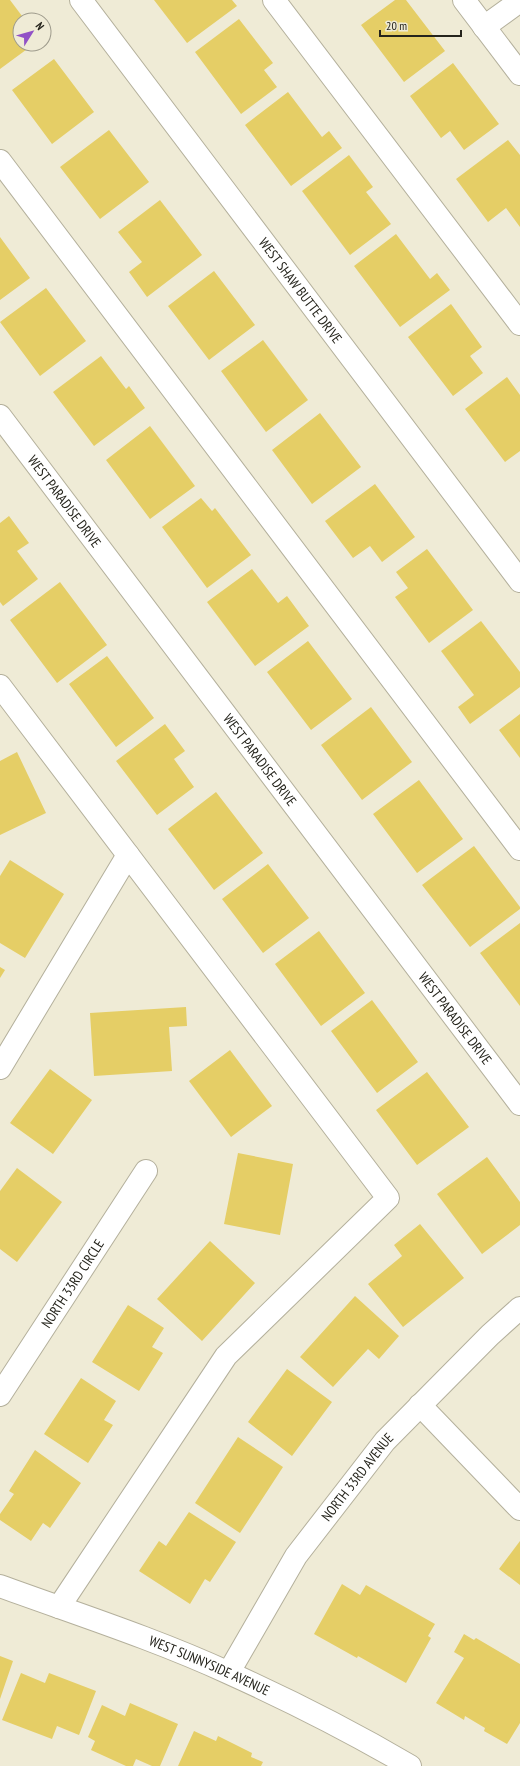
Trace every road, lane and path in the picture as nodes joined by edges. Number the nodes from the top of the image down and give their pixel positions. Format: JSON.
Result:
{"nodes":[{"id":1,"x":81,"y":0,"type":"edge"},
{"id":2,"x":274,"y":0,"type":"edge"},
{"id":3,"x":464,"y":0,"type":"edge"},
{"id":4,"x":520,"y":1,"type":"edge"},
{"id":5,"x":484,"y":27,"type":"junction"},
{"id":6,"x":520,"y":74,"type":"edge"},
{"id":7,"x":0,"y":161,"type":"edge"},
{"id":8,"x":520,"y":324,"type":"edge"},
{"id":9,"x":0,"y":416,"type":"edge"},
{"id":10,"x":520,"y":580,"type":"edge"},
{"id":11,"x":0,"y":686,"type":"edge"},
{"id":12,"x":520,"y":849,"type":"edge"},
{"id":13,"x":128,"y":855,"type":"junction"},
{"id":14,"x":0,"y":1068,"type":"edge"},
{"id":15,"x":520,"y":1104,"type":"edge"},
{"id":16,"x":146,"y":1172,"type":"dead end"},
{"id":17,"x":520,"y":1308,"type":"edge"},
{"id":18,"x":0,"y":1395,"type":"edge"},
{"id":19,"x":420,"y":1405,"type":"junction"},
{"id":20,"x":520,"y":1509,"type":"edge"},
{"id":21,"x":0,"y":1586,"type":"edge"},
{"id":22,"x":59,"y":1607,"type":"junction"},
{"id":23,"x":229,"y":1672,"type":"junction"},
{"id":24,"x":410,"y":1766,"type":"edge"}],
"edges":[{"from":1,"to":10,"type":"street","name":"WEST SHAW BUTTE DRIVE"},
{"from":2,"to":8,"type":"street"},
{"from":3,"to":5,"type":"street"},
{"from":4,"to":5,"type":"street"},
{"from":5,"to":6,"type":"street"},
{"from":7,"to":12,"type":"street"},
{"from":9,"to":15,"type":"street","name":"WEST PARADISE DRIVE"},
{"from":11,"to":13,"type":"street"},
{"from":13,"to":14,"type":"street"},
{"from":13,"to":22,"type":"street"},
{"from":16,"to":18,"type":"street","name":"NORTH 33RD CIRCLE"},
{"from":17,"to":19,"type":"street","name":"NORTH 33RD AVENUE"},
{"from":19,"to":20,"type":"street"},
{"from":19,"to":23,"type":"street","name":"NORTH 33RD AVENUE"},
{"from":21,"to":22,"type":"street","name":"WEST SUNNYSIDE AVENUE"},
{"from":22,"to":23,"type":"street","name":"WEST SUNNYSIDE AVENUE"},
{"from":23,"to":24,"type":"street","name":"WEST SUNNYSIDE AVENUE"}]}
